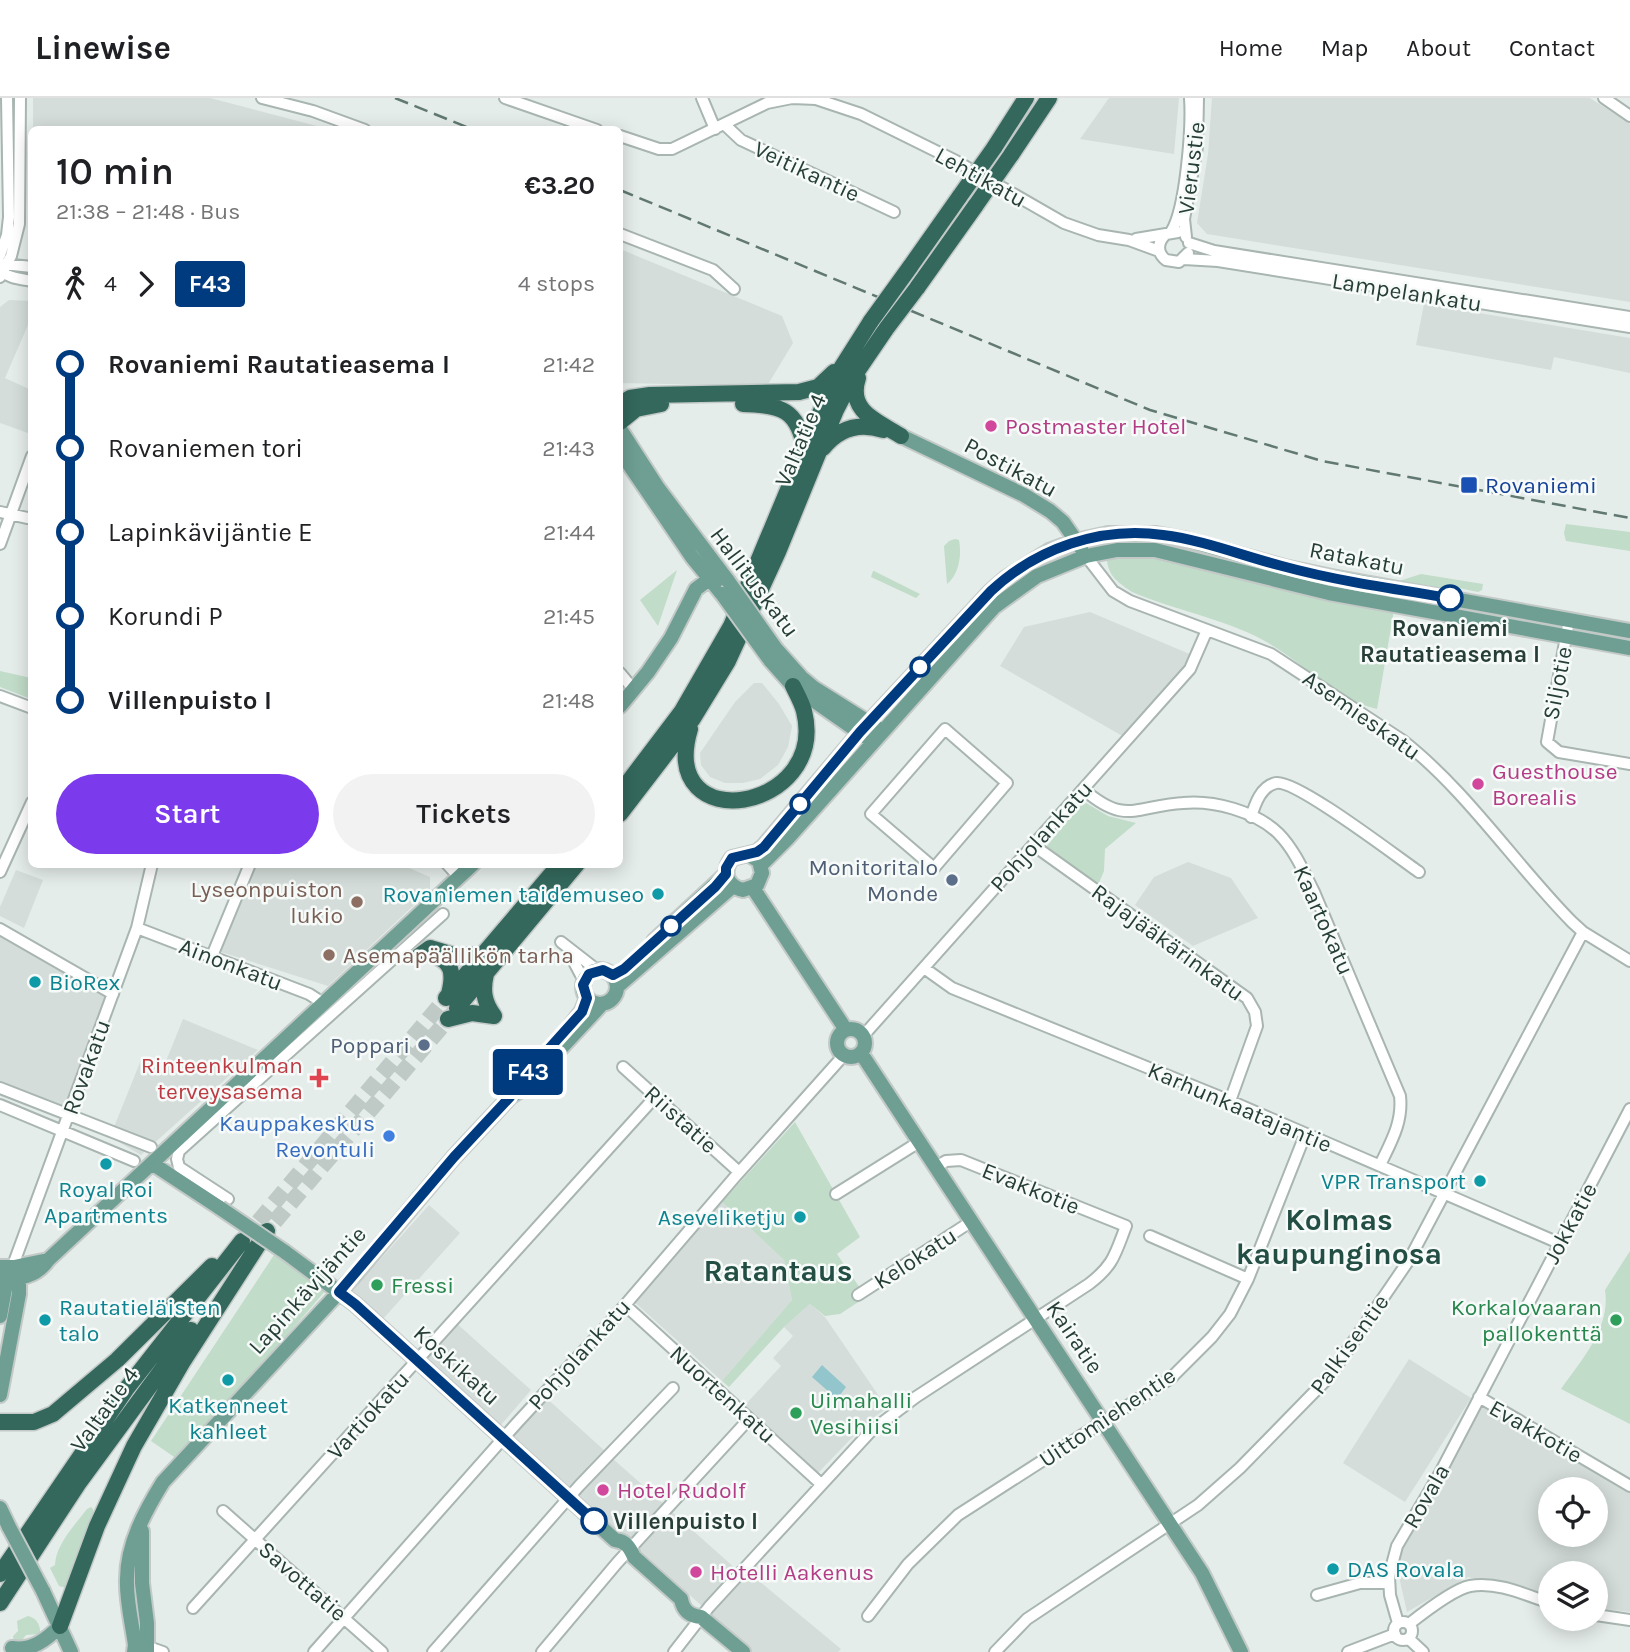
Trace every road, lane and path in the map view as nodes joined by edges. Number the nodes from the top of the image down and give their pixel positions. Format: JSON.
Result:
{"nodes":[{"id":1,"x":7,"y":98,"type":"edge"},
{"id":2,"x":20,"y":98,"type":"edge"},
{"id":3,"x":262,"y":98,"type":"edge"},
{"id":4,"x":505,"y":98,"type":"edge"},
{"id":5,"x":702,"y":98,"type":"edge"},
{"id":6,"x":1026,"y":98,"type":"edge"},
{"id":7,"x":1049,"y":98,"type":"edge"},
{"id":8,"x":1190,"y":98,"type":"edge"},
{"id":9,"x":1198,"y":98,"type":"edge"},
{"id":10,"x":1604,"y":98,"type":"edge"},
{"id":11,"x":836,"y":101,"type":"edge"},
{"id":12,"x":1630,"y":116,"type":"edge"},
{"id":13,"x":354,"y":126,"type":"edge"},
{"id":14,"x":586,"y":126,"type":"edge"},
{"id":15,"x":719,"y":126,"type":"junction"},
{"id":16,"x":623,"y":137,"type":"edge"},
{"id":17,"x":894,"y":212,"type":"dead end"},
{"id":18,"x":1168,"y":234,"type":"junction"},
{"id":19,"x":623,"y":235,"type":"edge"},
{"id":20,"x":1129,"y":240,"type":"junction"},
{"id":21,"x":1187,"y":240,"type":"junction"},
{"id":22,"x":1159,"y":251,"type":"junction"},
{"id":23,"x":0,"y":255,"type":"edge"},
{"id":24,"x":1184,"y":259,"type":"junction"},
{"id":25,"x":28,"y":267,"type":"edge"},
{"id":26,"x":2,"y":269,"type":"edge"},
{"id":27,"x":28,"y":279,"type":"edge"},
{"id":28,"x":734,"y":289,"type":"dead end"},
{"id":29,"x":1630,"y":317,"type":"edge"},
{"id":30,"x":879,"y":325,"type":"junction"},
{"id":31,"x":1630,"y":327,"type":"edge"},
{"id":32,"x":848,"y":357,"type":"junction"},
{"id":33,"x":863,"y":364,"type":"junction"},
{"id":34,"x":623,"y":402,"type":"edge"},
{"id":35,"x":623,"y":420,"type":"edge"},
{"id":36,"x":623,"y":434,"type":"edge"},
{"id":37,"x":901,"y":436,"type":"junction"},
{"id":38,"x":812,"y":451,"type":"junction"},
{"id":39,"x":623,"y":455,"type":"edge"},
{"id":40,"x":28,"y":464,"type":"edge"},
{"id":41,"x":5,"y":513,"type":"edge"},
{"id":42,"x":28,"y":518,"type":"edge"},
{"id":43,"x":1076,"y":541,"type":"junction"},
{"id":44,"x":0,"y":544,"type":"edge"},
{"id":45,"x":1086,"y":555,"type":"junction"},
{"id":46,"x":720,"y":581,"type":"junction"},
{"id":47,"x":1569,"y":620,"type":"junction"},
{"id":48,"x":1207,"y":630,"type":"junction"},
{"id":49,"x":1630,"y":631,"type":"edge"},
{"id":50,"x":1566,"y":636,"type":"junction"},
{"id":51,"x":1630,"y":648,"type":"edge"},
{"id":52,"x":773,"y":654,"type":"junction"},
{"id":53,"x":623,"y":677,"type":"edge"},
{"id":54,"x":793,"y":687,"type":"junction"},
{"id":55,"x":634,"y":690,"type":"junction"},
{"id":56,"x":0,"y":696,"type":"edge"},
{"id":57,"x":623,"y":703,"type":"edge"},
{"id":58,"x":28,"y":706,"type":"edge"},
{"id":59,"x":692,"y":720,"type":"junction"},
{"id":60,"x":865,"y":727,"type":"junction"},
{"id":61,"x":878,"y":738,"type":"junction"},
{"id":62,"x":1630,"y":764,"type":"edge"},
{"id":63,"x":623,"y":789,"type":"edge"},
{"id":64,"x":1083,"y":789,"type":"junction"},
{"id":65,"x":623,"y":810,"type":"edge"},
{"id":66,"x":28,"y":811,"type":"edge"},
{"id":67,"x":1251,"y":817,"type":"junction"},
{"id":68,"x":1033,"y":845,"type":"junction"},
{"id":69,"x":748,"y":854,"type":"junction"},
{"id":70,"x":761,"y":865,"type":"junction"},
{"id":71,"x":151,"y":868,"type":"edge"},
{"id":72,"x":248,"y":868,"type":"edge"},
{"id":73,"x":451,"y":868,"type":"edge"},
{"id":74,"x":469,"y":868,"type":"edge"},
{"id":75,"x":557,"y":868,"type":"edge"},
{"id":76,"x":574,"y":868,"type":"edge"},
{"id":77,"x":933,"y":868,"type":"joint"},
{"id":78,"x":0,"y":872,"type":"edge"},
{"id":79,"x":1419,"y":872,"type":"dead end"},
{"id":80,"x":459,"y":877,"type":"junction"},
{"id":81,"x":730,"y":880,"type":"junction"},
{"id":82,"x":753,"y":888,"type":"junction"},
{"id":83,"x":443,"y":914,"type":"dead end"},
{"id":84,"x":138,"y":928,"type":"junction"},
{"id":85,"x":0,"y":929,"type":"edge"},
{"id":86,"x":1583,"y":932,"type":"junction"},
{"id":87,"x":561,"y":942,"type":"dead end"},
{"id":88,"x":573,"y":954,"type":"junction"},
{"id":89,"x":481,"y":955,"type":"junction"},
{"id":90,"x":212,"y":956,"type":"junction"},
{"id":91,"x":1630,"y":961,"type":"edge"},
{"id":92,"x":924,"y":968,"type":"junction"},
{"id":93,"x":597,"y":970,"type":"junction"},
{"id":94,"x":486,"y":974,"type":"junction"},
{"id":95,"x":584,"y":981,"type":"junction"},
{"id":96,"x":615,"y":981,"type":"junction"},
{"id":97,"x":113,"y":994,"type":"junction"},
{"id":98,"x":587,"y":998,"type":"junction"},
{"id":99,"x":323,"y":1003,"type":"junction"},
{"id":100,"x":450,"y":1004,"type":"junction"},
{"id":101,"x":602,"y":1004,"type":"junction"},
{"id":102,"x":846,"y":1030,"type":"junction"},
{"id":103,"x":863,"y":1036,"type":"junction"},
{"id":104,"x":862,"y":1053,"type":"junction"},
{"id":105,"x":844,"y":1055,"type":"junction"},
{"id":106,"x":623,"y":1067,"type":"dead end"},
{"id":107,"x":0,"y":1088,"type":"edge"},
{"id":108,"x":656,"y":1096,"type":"junction"},
{"id":109,"x":510,"y":1097,"type":"junction"},
{"id":110,"x":1230,"y":1101,"type":"junction"},
{"id":111,"x":0,"y":1105,"type":"edge"},
{"id":112,"x":1630,"y":1109,"type":"edge"},
{"id":113,"x":68,"y":1114,"type":"junction"},
{"id":114,"x":62,"y":1131,"type":"junction"},
{"id":115,"x":1305,"y":1135,"type":"junction"},
{"id":116,"x":919,"y":1142,"type":"junction"},
{"id":117,"x":152,"y":1147,"type":"dead end"},
{"id":118,"x":134,"y":1161,"type":"dead end"},
{"id":119,"x":153,"y":1164,"type":"junction"},
{"id":120,"x":1380,"y":1166,"type":"junction"},
{"id":121,"x":935,"y":1168,"type":"junction"},
{"id":122,"x":739,"y":1172,"type":"junction"},
{"id":123,"x":1443,"y":1193,"type":"junction"},
{"id":124,"x":836,"y":1194,"type":"dead end"},
{"id":125,"x":224,"y":1204,"type":"junction"},
{"id":126,"x":972,"y":1221,"type":"junction"},
{"id":127,"x":267,"y":1231,"type":"tunnel mouth"},
{"id":128,"x":1150,"y":1236,"type":"dead end"},
{"id":129,"x":244,"y":1243,"type":"junction"},
{"id":130,"x":1559,"y":1243,"type":"junction"},
{"id":131,"x":8,"y":1274,"type":"edge"},
{"id":132,"x":1248,"y":1279,"type":"junction"},
{"id":133,"x":339,"y":1292,"type":"junction"},
{"id":134,"x":858,"y":1295,"type":"dead end"},
{"id":135,"x":625,"y":1305,"type":"junction"},
{"id":136,"x":0,"y":1316,"type":"edge"},
{"id":137,"x":1035,"y":1320,"type":"junction"},
{"id":138,"x":418,"y":1360,"type":"junction"},
{"id":139,"x":673,"y":1388,"type":"dead end"},
{"id":140,"x":0,"y":1395,"type":"edge"},
{"id":141,"x":1479,"y":1397,"type":"junction"},
{"id":142,"x":749,"y":1419,"type":"junction"},
{"id":143,"x":1104,"y":1421,"type":"junction"},
{"id":144,"x":0,"y":1422,"type":"edge"},
{"id":145,"x":504,"y":1437,"type":"junction"},
{"id":146,"x":1452,"y":1449,"type":"joint"},
{"id":147,"x":821,"y":1484,"type":"junction"},
{"id":148,"x":1630,"y":1486,"type":"edge"},
{"id":149,"x":569,"y":1498,"type":"junction"},
{"id":150,"x":223,"y":1511,"type":"dead end"},
{"id":151,"x":3,"y":1516,"type":"edge"},
{"id":152,"x":1169,"y":1525,"type":"junction"},
{"id":153,"x":256,"y":1539,"type":"junction"},
{"id":154,"x":630,"y":1554,"type":"junction"},
{"id":155,"x":0,"y":1574,"type":"edge"},
{"id":156,"x":1389,"y":1583,"type":"junction"},
{"id":157,"x":1317,"y":1595,"type":"dead end"},
{"id":158,"x":1538,"y":1599,"type":"edge"},
{"id":159,"x":0,"y":1602,"type":"edge"},
{"id":160,"x":193,"y":1608,"type":"dead end"},
{"id":161,"x":868,"y":1616,"type":"dead end"},
{"id":162,"x":701,"y":1617,"type":"junction"},
{"id":163,"x":1608,"y":1617,"type":"edge"},
{"id":164,"x":345,"y":1618,"type":"junction"},
{"id":165,"x":1630,"y":1620,"type":"edge"},
{"id":166,"x":61,"y":1626,"type":"junction"},
{"id":167,"x":1401,"y":1627,"type":"junction"},
{"id":168,"x":9,"y":1647,"type":"edge"},
{"id":169,"x":141,"y":1649,"type":"edge"},
{"id":170,"x":71,"y":1652,"type":"edge"},
{"id":171,"x":163,"y":1652,"type":"edge"},
{"id":172,"x":314,"y":1652,"type":"edge"},
{"id":173,"x":382,"y":1652,"type":"edge"},
{"id":174,"x":433,"y":1652,"type":"edge"},
{"id":175,"x":542,"y":1652,"type":"edge"},
{"id":176,"x":674,"y":1652,"type":"edge"},
{"id":177,"x":743,"y":1652,"type":"edge"},
{"id":178,"x":995,"y":1652,"type":"edge"},
{"id":179,"x":1241,"y":1652,"type":"edge"},
{"id":180,"x":1348,"y":1652,"type":"edge"},
{"id":181,"x":1423,"y":1652,"type":"edge"}],
"edges":[{"from":1,"to":23,"type":"street"},
{"from":2,"to":26,"type":"street"},
{"from":3,"to":13,"type":"street"},
{"from":4,"to":14,"type":"street"},
{"from":5,"to":15,"type":"street"},
{"from":6,"to":30,"type":"highway","name":"Valtatie 4","bridge":true},
{"from":7,"to":30,"type":"highway","name":"Valtatie 4","bridge":true},
{"from":8,"to":18,"type":"street","name":"Vierustie"},
{"from":9,"to":21,"type":"street","name":"Vierustie"},
{"from":10,"to":12,"type":"street"},
{"from":11,"to":15,"type":"street","name":"Lehtikatu"},
{"from":11,"to":20,"type":"street","name":"Lehtikatu"},
{"from":15,"to":16,"type":"street","name":"Lehtikatu"},
{"from":15,"to":17,"type":"street","name":"Veitikantie"},
{"from":18,"to":20,"type":"street","name":"Lehtikatu"},
{"from":18,"to":21,"type":"street"},
{"from":18,"to":22,"type":"street"},
{"from":19,"to":28,"type":"street"},
{"from":20,"to":22,"type":"street","name":"Lehtikatu"},
{"from":21,"to":24,"type":"street"},
{"from":21,"to":29,"type":"street","name":"Lampelankatu"},
{"from":22,"to":24,"type":"street"},
{"from":24,"to":31,"type":"street","name":"Lampelankatu"},
{"from":25,"to":26,"type":"street"},
{"from":26,"to":27,"type":"street"},
{"from":30,"to":32,"type":"highway","name":"Valtatie 4"},
{"from":30,"to":33,"type":"highway","name":"Valtatie 4"},
{"from":32,"to":34,"type":"highway"},
{"from":32,"to":38,"type":"highway","name":"Valtatie 4"},
{"from":33,"to":37,"type":"highway"},
{"from":33,"to":38,"type":"highway","name":"Valtatie 4"},
{"from":35,"to":38,"type":"highway"},
{"from":36,"to":46,"type":"main road","name":"Hallituskatu"},
{"from":37,"to":38,"type":"highway"},
{"from":37,"to":43,"type":"main road","name":"Postikatu"},
{"from":38,"to":59,"type":"highway","name":"Valtatie 4"},
{"from":38,"to":63,"type":"highway","name":"Valtatie 4"},
{"from":39,"to":46,"type":"main road","name":"Hallituskatu"},
{"from":40,"to":41,"type":"street"},
{"from":41,"to":42,"type":"street"},
{"from":41,"to":44,"type":"street"},
{"from":43,"to":45,"type":"main road","name":"Postikatu"},
{"from":43,"to":47,"type":"main road","name":"Ratakatu"},
{"from":43,"to":60,"type":"main road"},
{"from":45,"to":48,"type":"street","name":"Asemieskatu"},
{"from":45,"to":50,"type":"main road","name":"Ratakatu"},
{"from":45,"to":61,"type":"main road"},
{"from":46,"to":52,"type":"main road","name":"Hallituskatu","bridge":true},
{"from":46,"to":55,"type":"main road"},
{"from":47,"to":49,"type":"main road","name":"Ratakatu"},
{"from":47,"to":50,"type":"street","name":"Siljotie"},
{"from":48,"to":64,"type":"street","name":"Pohjolankatu"},
{"from":48,"to":86,"type":"street","name":"Asemieskatu"},
{"from":50,"to":51,"type":"main road","name":"Ratakatu"},
{"from":50,"to":62,"type":"street","name":"Siljotie"},
{"from":52,"to":54,"type":"main road","name":"Hallituskatu"},
{"from":52,"to":60,"type":"main road","name":"Hallituskatu"},
{"from":53,"to":55,"type":"street"},
{"from":54,"to":59,"type":"highway"},
{"from":54,"to":60,"type":"main road","name":"Hallituskatu"},
{"from":55,"to":57,"type":"main road"},
{"from":56,"to":58,"type":"street"},
{"from":59,"to":65,"type":"highway","name":"Valtatie 4"},
{"from":60,"to":61,"type":"main road","name":"Hallituskatu"},
{"from":60,"to":69,"type":"main road"},
{"from":61,"to":70,"type":"main road"},
{"from":64,"to":67,"type":"street","name":"Kaartokatu"},
{"from":64,"to":68,"type":"street","name":"Pohjolankatu"},
{"from":66,"to":78,"type":"street"},
{"from":67,"to":79,"type":"street"},
{"from":67,"to":120,"type":"street","name":"Kaartokatu"},
{"from":68,"to":92,"type":"street","name":"Pohjolankatu"},
{"from":68,"to":110,"type":"street","name":"Rajajääkärinkatu"},
{"from":69,"to":70,"type":"main road"},
{"from":69,"to":81,"type":"main road"},
{"from":70,"to":82,"type":"main road"},
{"from":71,"to":84,"type":"street","name":"Rovakatu"},
{"from":72,"to":90,"type":"street"},
{"from":73,"to":80,"type":"street"},
{"from":74,"to":80,"type":"main road"},
{"from":75,"to":89,"type":"highway"},
{"from":76,"to":94,"type":"highway"},
{"from":77,"to":77,"type":"street"},
{"from":80,"to":99,"type":"main road"},
{"from":81,"to":82,"type":"main road"},
{"from":81,"to":96,"type":"main road"},
{"from":82,"to":102,"type":"main road"},
{"from":83,"to":125,"type":"street","name":"Koskikatu"},
{"from":84,"to":90,"type":"street","name":"Ainonkatu"},
{"from":84,"to":97,"type":"street","name":"Rovakatu"},
{"from":85,"to":97,"type":"street"},
{"from":86,"to":91,"type":"street","name":"Asemieskatu"},
{"from":86,"to":123,"type":"street","name":"Palkisentie"},
{"from":87,"to":88,"type":"street"},
{"from":88,"to":93,"type":"street"},
{"from":88,"to":95,"type":"street"},
{"from":89,"to":100,"type":"highway"},
{"from":89,"to":100,"type":"highway"},
{"from":90,"to":99,"type":"street","name":"Ainonkatu"},
{"from":92,"to":103,"type":"street","name":"Pohjolankatu"},
{"from":92,"to":110,"type":"street","name":"Karhunkaatajantie"},
{"from":93,"to":95,"type":"main road"},
{"from":93,"to":96,"type":"main road"},
{"from":94,"to":100,"type":"highway"},
{"from":94,"to":100,"type":"highway"},
{"from":95,"to":98,"type":"main road"},
{"from":96,"to":101,"type":"main road"},
{"from":97,"to":113,"type":"street","name":"Rovakatu"},
{"from":98,"to":101,"type":"main road"},
{"from":98,"to":109,"type":"main road","name":"Lapinkävijäntie"},
{"from":99,"to":119,"type":"main road"},
{"from":101,"to":109,"type":"main road","name":"Lapinkävijäntie"},
{"from":102,"to":103,"type":"main road"},
{"from":102,"to":105,"type":"main road"},
{"from":103,"to":104,"type":"main road"},
{"from":104,"to":105,"type":"main road"},
{"from":104,"to":116,"type":"main road","name":"Kairatie"},
{"from":105,"to":122,"type":"street","name":"Pohjolankatu"},
{"from":106,"to":108,"type":"street","name":"Riistatie"},
{"from":107,"to":113,"type":"street"},
{"from":108,"to":122,"type":"street","name":"Riistatie"},
{"from":108,"to":138,"type":"street","name":"Vartiokatu"},
{"from":109,"to":133,"type":"main road","name":"Lapinkävijäntie"},
{"from":110,"to":115,"type":"street","name":"Karhunkaatajantie"},
{"from":111,"to":114,"type":"street"},
{"from":112,"to":130,"type":"street","name":"Jokkatie"},
{"from":113,"to":114,"type":"street","name":"Rovakatu"},
{"from":113,"to":117,"type":"street"},
{"from":114,"to":118,"type":"street"},
{"from":114,"to":131,"type":"street","name":"Rovakatu"},
{"from":115,"to":120,"type":"street","name":"Karhunkaatajantie"},
{"from":115,"to":132,"type":"street","name":"Uittomiehentie"},
{"from":116,"to":121,"type":"main road","name":"Kairatie"},
{"from":116,"to":124,"type":"street"},
{"from":119,"to":125,"type":"main road","name":"Koskikatu"},
{"from":119,"to":131,"type":"main road"},
{"from":120,"to":123,"type":"street","name":"Karhunkaatajantie"},
{"from":121,"to":126,"type":"main road","name":"Kairatie"},
{"from":121,"to":137,"type":"street","name":"Evakkotie"},
{"from":122,"to":135,"type":"street","name":"Pohjolankatu"},
{"from":123,"to":130,"type":"street","name":"Karhunkaatajantie"},
{"from":123,"to":152,"type":"street","name":"Palkisentie"},
{"from":125,"to":133,"type":"main road","name":"Koskikatu","bridge":true},
{"from":126,"to":134,"type":"street","name":"Kelokatu"},
{"from":126,"to":137,"type":"main road","name":"Kairatie"},
{"from":127,"to":166,"type":"highway"},
{"from":128,"to":132,"type":"street"},
{"from":129,"to":144,"type":"highway"},
{"from":129,"to":155,"type":"highway","name":"Valtatie 4"},
{"from":129,"to":159,"type":"highway","name":"Valtatie 4"},
{"from":130,"to":141,"type":"street","name":"Jokkatie"},
{"from":131,"to":136,"type":"main road"},
{"from":131,"to":140,"type":"main road"},
{"from":132,"to":143,"type":"street","name":"Uittomiehentie"},
{"from":133,"to":138,"type":"main road","name":"Koskikatu"},
{"from":133,"to":169,"type":"main road","name":"Lapinkävijäntie"},
{"from":135,"to":142,"type":"street","name":"Nuortenkatu"},
{"from":135,"to":145,"type":"street","name":"Pohjolankatu"},
{"from":137,"to":143,"type":"main road","name":"Kairatie"},
{"from":137,"to":147,"type":"street"},
{"from":138,"to":145,"type":"main road","name":"Koskikatu"},
{"from":138,"to":153,"type":"street","name":"Vartiokatu"},
{"from":139,"to":149,"type":"street"},
{"from":141,"to":146,"type":"street","name":"Jokkatie"},
{"from":141,"to":148,"type":"street","name":"Evakkotie"},
{"from":142,"to":147,"type":"street","name":"Nuortenkatu"},
{"from":142,"to":154,"type":"street"},
{"from":143,"to":152,"type":"main road","name":"Kairatie"},
{"from":143,"to":161,"type":"street","name":"Uittomiehentie"},
{"from":145,"to":149,"type":"main road","name":"Koskikatu"},
{"from":145,"to":164,"type":"street","name":"Pohjolankatu"},
{"from":146,"to":156,"type":"street","name":"Rovala"},
{"from":147,"to":162,"type":"street"},
{"from":149,"to":154,"type":"main road","name":"Koskikatu"},
{"from":149,"to":174,"type":"street"},
{"from":150,"to":153,"type":"street","name":"Savottatie"},
{"from":151,"to":166,"type":"main road","bridge":true},
{"from":152,"to":178,"type":"street","name":"Palkisentie"},
{"from":152,"to":179,"type":"main road","name":"Kairatie"},
{"from":153,"to":160,"type":"street","name":"Vartiokatu"},
{"from":153,"to":164,"type":"street","name":"Savottatie"},
{"from":154,"to":162,"type":"main road","name":"Koskikatu"},
{"from":154,"to":175,"type":"street"},
{"from":156,"to":157,"type":"street"},
{"from":156,"to":167,"type":"street","name":"Rovala"},
{"from":158,"to":167,"type":"street"},
{"from":162,"to":176,"type":"street"},
{"from":162,"to":177,"type":"main road","name":"Koskikatu"},
{"from":163,"to":165,"type":"street"},
{"from":164,"to":172,"type":"street","name":"Pohjolankatu"},
{"from":164,"to":173,"type":"street","name":"Savottatie"},
{"from":166,"to":168,"type":"main road"},
{"from":166,"to":170,"type":"main road"},
{"from":167,"to":180,"type":"street"},
{"from":167,"to":181,"type":"street","name":"Rovala"},
{"from":169,"to":171,"type":"street"}]}
